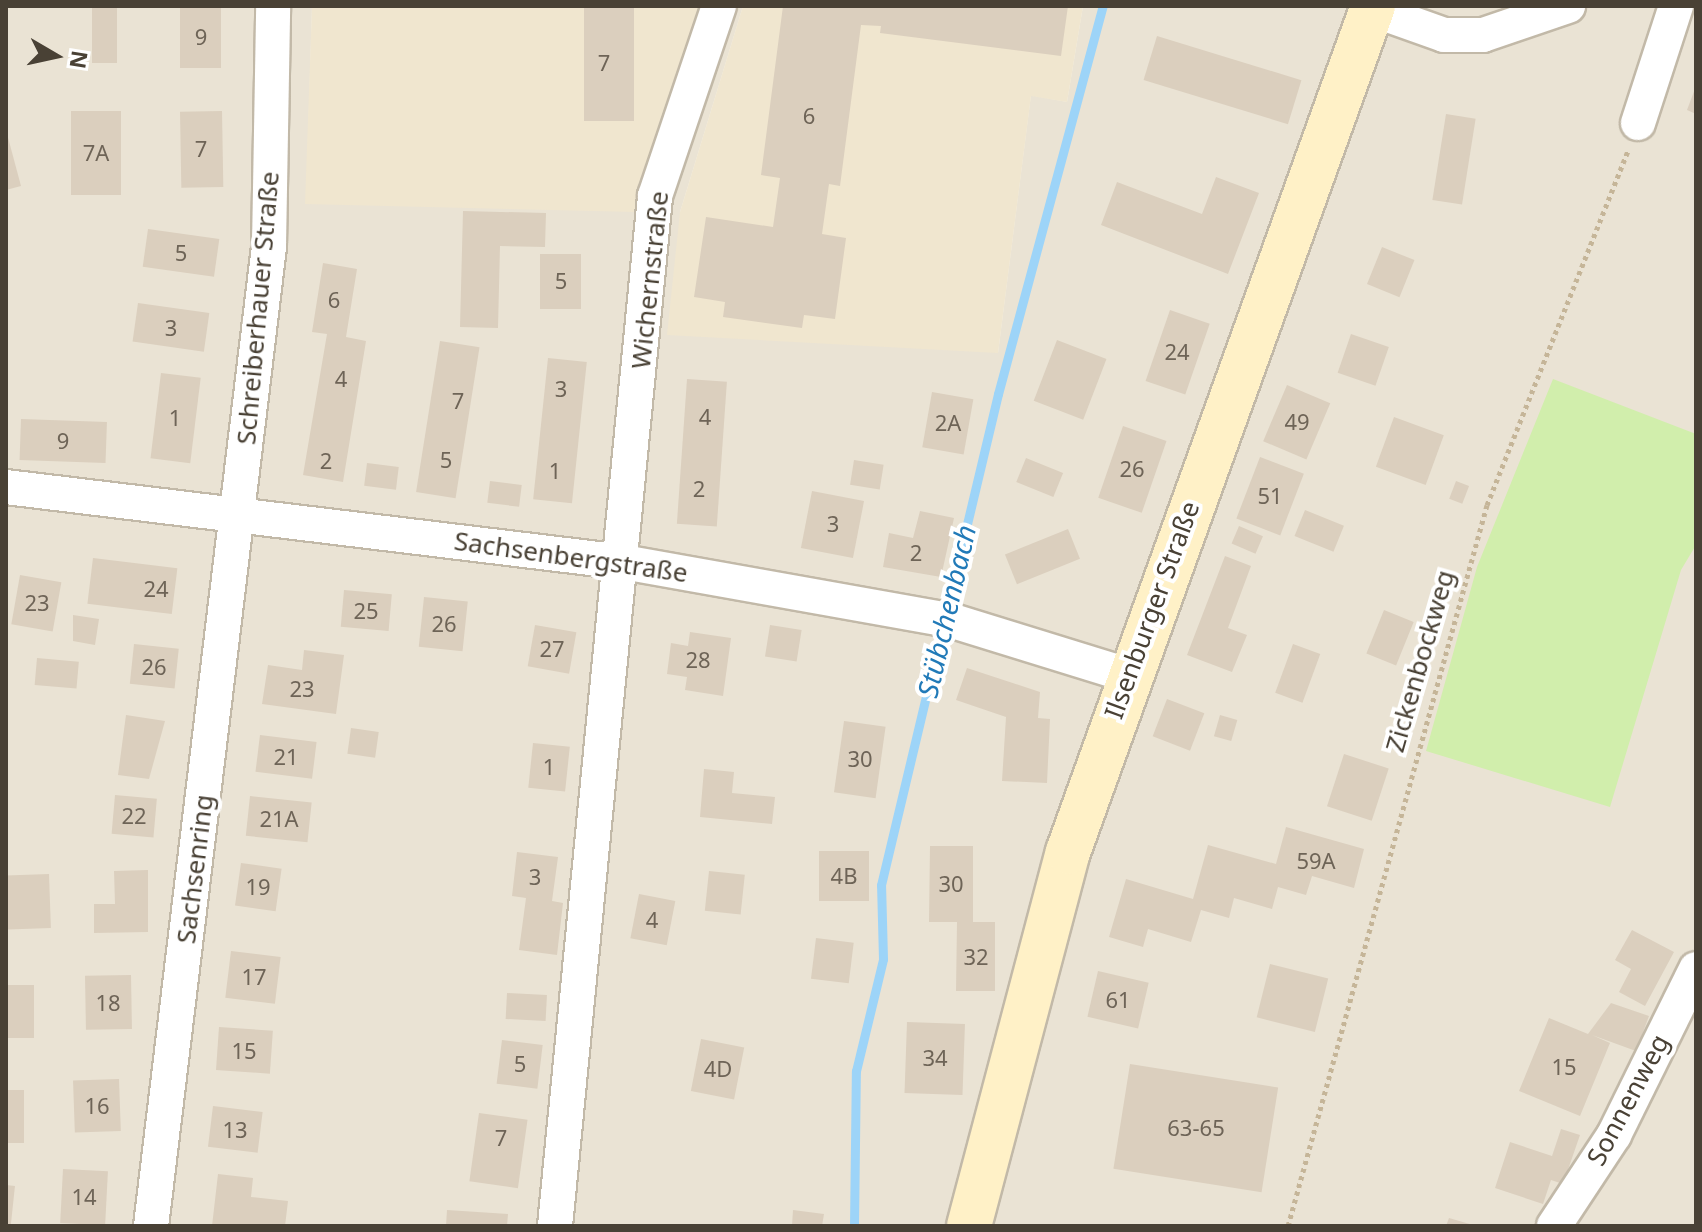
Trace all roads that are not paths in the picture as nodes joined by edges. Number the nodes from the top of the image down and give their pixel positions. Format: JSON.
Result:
{"nodes":[{"id":1,"x":273,"y":6,"type":"edge"},
{"id":2,"x":719,"y":6,"type":"edge"},
{"id":3,"x":1568,"y":6,"type":"edge"},
{"id":4,"x":1676,"y":6,"type":"edge"},
{"id":5,"x":1372,"y":8,"type":"edge"},
{"id":6,"x":1638,"y":123,"type":"road end"},
{"id":7,"x":6,"y":487,"type":"edge"},
{"id":8,"x":240,"y":513,"type":"junction"},
{"id":9,"x":623,"y":562,"type":"junction"},
{"id":10,"x":1127,"y":675,"type":"junction"},
{"id":11,"x":1696,"y":969,"type":"edge"},
{"id":12,"x":151,"y":1226,"type":"edge"},
{"id":13,"x":555,"y":1226,"type":"edge"},
{"id":14,"x":969,"y":1226,"type":"edge"},
{"id":15,"x":1554,"y":1226,"type":"edge"}],
"edges":[{"from":1,"to":8,"type":"street","name":"Schreiberhauer Straße"},
{"from":2,"to":9,"type":"street","name":"Wichernstraße"},
{"from":3,"to":5,"type":"street"},
{"from":4,"to":6,"type":"street"},
{"from":5,"to":10,"type":"main road","name":"Ilsenburger Straße"},
{"from":7,"to":8,"type":"street","name":"Sachsenbergstraße"},
{"from":8,"to":9,"type":"street","name":"Sachsenbergstraße"},
{"from":8,"to":12,"type":"street","name":"Sachsenring"},
{"from":9,"to":10,"type":"street","name":"Sachsenbergstraße"},
{"from":9,"to":13,"type":"street"},
{"from":10,"to":14,"type":"main road","name":"Ilsenburger Straße"},
{"from":11,"to":15,"type":"street","name":"Sonnenweg"}]}
